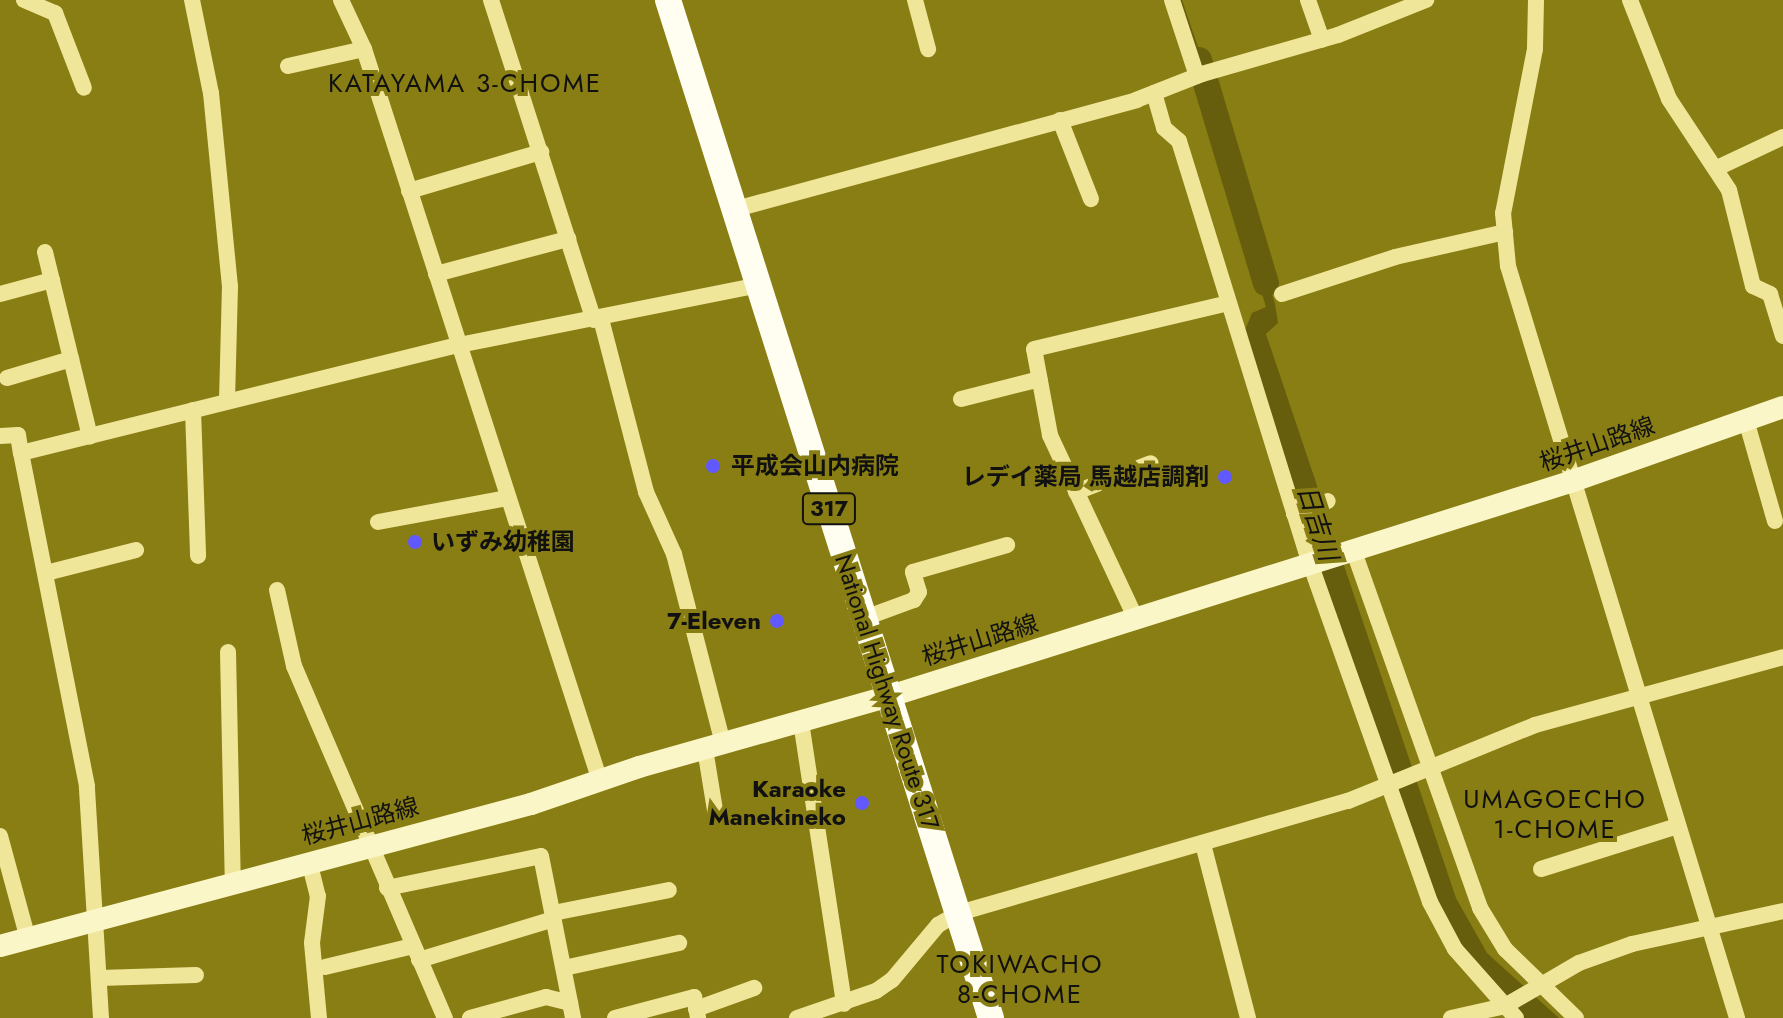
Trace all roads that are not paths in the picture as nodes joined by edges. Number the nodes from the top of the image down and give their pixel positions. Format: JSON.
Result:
{"nodes":[{"id":1,"x":24,"y":0,"type":"edge"},
{"id":2,"x":192,"y":0,"type":"edge"},
{"id":3,"x":491,"y":0,"type":"edge"},
{"id":4,"x":668,"y":0,"type":"edge"},
{"id":5,"x":915,"y":0,"type":"edge"},
{"id":6,"x":1172,"y":0,"type":"edge"},
{"id":7,"x":1308,"y":0,"type":"edge"},
{"id":8,"x":1426,"y":0,"type":"edge"},
{"id":9,"x":1536,"y":0,"type":"edge"},
{"id":10,"x":1630,"y":0,"type":"edge"},
{"id":11,"x":344,"y":1,"type":"edge"},
{"id":12,"x":1322,"y":40,"type":"junction"},
{"id":13,"x":364,"y":49,"type":"junction"},
{"id":14,"x":928,"y":49,"type":"dead end"},
{"id":15,"x":288,"y":66,"type":"dead end"},
{"id":16,"x":1204,"y":74,"type":"junction"},
{"id":17,"x":84,"y":88,"type":"dead end"},
{"id":18,"x":1154,"y":93,"type":"junction"},
{"id":19,"x":1060,"y":120,"type":"junction"},
{"id":20,"x":1783,"y":137,"type":"edge"},
{"id":21,"x":541,"y":152,"type":"junction"},
{"id":22,"x":1717,"y":168,"type":"junction"},
{"id":23,"x":409,"y":191,"type":"junction"},
{"id":24,"x":1091,"y":199,"type":"dead end"},
{"id":25,"x":736,"y":209,"type":"junction"},
{"id":26,"x":1505,"y":232,"type":"junction"},
{"id":27,"x":568,"y":239,"type":"junction"},
{"id":28,"x":45,"y":252,"type":"dead end"},
{"id":29,"x":436,"y":274,"type":"junction"},
{"id":30,"x":52,"y":280,"type":"junction"},
{"id":31,"x":758,"y":285,"type":"junction"},
{"id":32,"x":0,"y":294,"type":"edge"},
{"id":33,"x":1282,"y":294,"type":"dead end"},
{"id":34,"x":1229,"y":303,"type":"junction"},
{"id":35,"x":598,"y":319,"type":"junction"},
{"id":36,"x":1783,"y":336,"type":"edge"},
{"id":37,"x":459,"y":345,"type":"junction"},
{"id":38,"x":71,"y":359,"type":"junction"},
{"id":39,"x":7,"y":378,"type":"dead end"},
{"id":40,"x":1040,"y":379,"type":"junction"},
{"id":41,"x":961,"y":399,"type":"dead end"},
{"id":42,"x":227,"y":400,"type":"junction"},
{"id":43,"x":1783,"y":407,"type":"edge"},
{"id":44,"x":193,"y":410,"type":"junction"},
{"id":45,"x":1746,"y":420,"type":"junction"},
{"id":46,"x":0,"y":436,"type":"edge"},
{"id":47,"x":90,"y":437,"type":"junction"},
{"id":48,"x":21,"y":453,"type":"junction"},
{"id":49,"x":1151,"y":463,"type":"dead end"},
{"id":50,"x":1570,"y":482,"type":"junction"},
{"id":51,"x":1076,"y":492,"type":"junction"},
{"id":52,"x":508,"y":498,"type":"junction"},
{"id":53,"x":1328,"y":501,"type":"dead end"},
{"id":54,"x":1295,"y":514,"type":"junction"},
{"id":55,"x":1775,"y":521,"type":"dead end"},
{"id":56,"x":378,"y":522,"type":"dead end"},
{"id":57,"x":1007,"y":545,"type":"dead end"},
{"id":58,"x":136,"y":550,"type":"dead end"},
{"id":59,"x":1352,"y":550,"type":"junction"},
{"id":60,"x":198,"y":556,"type":"dead end"},
{"id":61,"x":1310,"y":563,"type":"junction"},
{"id":62,"x":46,"y":573,"type":"junction"},
{"id":63,"x":277,"y":590,"type":"dead end"},
{"id":64,"x":862,"y":619,"type":"junction"},
{"id":65,"x":1136,"y":619,"type":"junction"},
{"id":66,"x":228,"y":652,"type":"dead end"},
{"id":67,"x":1783,"y":657,"type":"edge"},
{"id":68,"x":887,"y":697,"type":"junction"},
{"id":69,"x":1636,"y":697,"type":"junction"},
{"id":70,"x":801,"y":722,"type":"junction"},
{"id":71,"x":714,"y":746,"type":"junction"},
{"id":72,"x":1427,"y":770,"type":"junction"},
{"id":73,"x":600,"y":781,"type":"junction"},
{"id":74,"x":1390,"y":785,"type":"junction"},
{"id":75,"x":716,"y":816,"type":"dead end"},
{"id":76,"x":1677,"y":826,"type":"junction"},
{"id":77,"x":0,"y":836,"type":"edge"},
{"id":78,"x":1203,"y":844,"type":"junction"},
{"id":79,"x":368,"y":845,"type":"junction"},
{"id":80,"x":309,"y":861,"type":"junction"},
{"id":81,"x":1541,"y":869,"type":"dead end"},
{"id":82,"x":233,"y":883,"type":"junction"},
{"id":83,"x":387,"y":888,"type":"junction"},
{"id":84,"x":669,"y":890,"type":"dead end"},
{"id":85,"x":1783,"y":911,"type":"edge"},
{"id":86,"x":959,"y":913,"type":"junction"},
{"id":87,"x":554,"y":916,"type":"junction"},
{"id":88,"x":99,"y":920,"type":"junction"},
{"id":89,"x":1708,"y":925,"type":"junction"},
{"id":90,"x":28,"y":939,"type":"junction"},
{"id":91,"x":679,"y":943,"type":"dead end"},
{"id":92,"x":0,"y":946,"type":"edge"},
{"id":93,"x":416,"y":953,"type":"junction"},
{"id":94,"x":325,"y":967,"type":"dead end"},
{"id":95,"x":564,"y":968,"type":"junction"},
{"id":96,"x":196,"y":975,"type":"dead end"},
{"id":97,"x":100,"y":978,"type":"junction"},
{"id":98,"x":1541,"y":983,"type":"junction"},
{"id":99,"x":754,"y":988,"type":"dead end"},
{"id":100,"x":844,"y":1004,"type":"junction"},
{"id":101,"x":572,"y":1010,"type":"edge"},
{"id":102,"x":1509,"y":1010,"type":"edge"},
{"id":103,"x":697,"y":1014,"type":"edge"},
{"id":104,"x":827,"y":1014,"type":"edge"},
{"id":105,"x":101,"y":1018,"type":"edge"},
{"id":106,"x":319,"y":1018,"type":"edge"},
{"id":107,"x":445,"y":1018,"type":"edge"},
{"id":108,"x":470,"y":1018,"type":"edge"},
{"id":109,"x":615,"y":1018,"type":"edge"},
{"id":110,"x":797,"y":1018,"type":"edge"},
{"id":111,"x":991,"y":1018,"type":"edge"},
{"id":112,"x":1248,"y":1018,"type":"edge"},
{"id":113,"x":1451,"y":1018,"type":"edge"},
{"id":114,"x":1576,"y":1018,"type":"edge"},
{"id":115,"x":1737,"y":1018,"type":"edge"}],
"edges":[{"from":1,"to":17,"type":"street"},
{"from":2,"to":42,"type":"street"},
{"from":3,"to":21,"type":"street"},
{"from":4,"to":25,"type":"highway","name":"National Highway Route 317","number":"317"},
{"from":5,"to":14,"type":"street"},
{"from":6,"to":16,"type":"street"},
{"from":7,"to":12,"type":"street"},
{"from":8,"to":12,"type":"street"},
{"from":9,"to":26,"type":"street"},
{"from":10,"to":22,"type":"street"},
{"from":11,"to":13,"type":"street"},
{"from":12,"to":16,"type":"street"},
{"from":13,"to":15,"type":"street"},
{"from":13,"to":23,"type":"street"},
{"from":16,"to":18,"type":"street"},
{"from":18,"to":19,"type":"street"},
{"from":18,"to":34,"type":"street"},
{"from":19,"to":24,"type":"street"},
{"from":19,"to":25,"type":"street"},
{"from":20,"to":22,"type":"street"},
{"from":21,"to":23,"type":"street"},
{"from":21,"to":27,"type":"street"},
{"from":22,"to":36,"type":"street"},
{"from":23,"to":29,"type":"street"},
{"from":25,"to":31,"type":"highway","name":"National Highway Route 317","number":"317"},
{"from":26,"to":33,"type":"street"},
{"from":26,"to":50,"type":"street"},
{"from":27,"to":29,"type":"street"},
{"from":27,"to":35,"type":"street"},
{"from":28,"to":30,"type":"street"},
{"from":29,"to":37,"type":"street"},
{"from":30,"to":32,"type":"street"},
{"from":30,"to":38,"type":"street"},
{"from":31,"to":35,"type":"street"},
{"from":31,"to":64,"type":"highway","name":"National Highway Route 317","number":"317"},
{"from":34,"to":40,"type":"street"},
{"from":34,"to":54,"type":"street"},
{"from":35,"to":37,"type":"street"},
{"from":35,"to":71,"type":"street"},
{"from":37,"to":42,"type":"street"},
{"from":37,"to":52,"type":"street"},
{"from":38,"to":39,"type":"street"},
{"from":38,"to":47,"type":"street"},
{"from":40,"to":41,"type":"street"},
{"from":40,"to":51,"type":"street"},
{"from":42,"to":44,"type":"street"},
{"from":43,"to":45,"type":"main road","name":"桜井山路線"},
{"from":44,"to":47,"type":"street"},
{"from":44,"to":60,"type":"street"},
{"from":45,"to":50,"type":"main road","name":"桜井山路線"},
{"from":45,"to":55,"type":"street"},
{"from":46,"to":48,"type":"street"},
{"from":47,"to":48,"type":"street"},
{"from":48,"to":62,"type":"street"},
{"from":49,"to":51,"type":"street"},
{"from":50,"to":59,"type":"main road","name":"桜井山路線"},
{"from":50,"to":69,"type":"street"},
{"from":51,"to":65,"type":"street"},
{"from":52,"to":56,"type":"street"},
{"from":52,"to":73,"type":"street"},
{"from":53,"to":54,"type":"street"},
{"from":54,"to":61,"type":"street"},
{"from":57,"to":64,"type":"street"},
{"from":58,"to":62,"type":"street"},
{"from":59,"to":61,"type":"main road","name":"桜井山路線"},
{"from":59,"to":72,"type":"street"},
{"from":61,"to":65,"type":"main road","name":"桜井山路線"},
{"from":61,"to":74,"type":"street"},
{"from":62,"to":88,"type":"street"},
{"from":63,"to":79,"type":"street"},
{"from":64,"to":68,"type":"highway","name":"National Highway Route 317","number":"317"},
{"from":65,"to":68,"type":"main road","name":"桜井山路線"},
{"from":66,"to":82,"type":"street"},
{"from":67,"to":69,"type":"street"},
{"from":68,"to":70,"type":"main road","name":"桜井山路線"},
{"from":68,"to":86,"type":"highway","name":"National Highway Route 317","number":"317"},
{"from":69,"to":72,"type":"street"},
{"from":69,"to":76,"type":"street"},
{"from":70,"to":71,"type":"main road","name":"桜井山路線"},
{"from":70,"to":100,"type":"street"},
{"from":71,"to":73,"type":"main road","name":"桜井山路線"},
{"from":71,"to":75,"type":"street"},
{"from":72,"to":74,"type":"street"},
{"from":72,"to":98,"type":"street"},
{"from":73,"to":79,"type":"main road","name":"桜井山路線"},
{"from":74,"to":78,"type":"street"},
{"from":74,"to":102,"type":"street"},
{"from":76,"to":81,"type":"street"},
{"from":76,"to":89,"type":"street"},
{"from":77,"to":90,"type":"street"},
{"from":78,"to":86,"type":"street"},
{"from":78,"to":112,"type":"street"},
{"from":79,"to":80,"type":"main road","name":"桜井山路線"},
{"from":79,"to":83,"type":"street"},
{"from":80,"to":82,"type":"main road","name":"桜井山路線"},
{"from":80,"to":106,"type":"street"},
{"from":82,"to":88,"type":"main road","name":"桜井山路線"},
{"from":83,"to":87,"type":"street"},
{"from":83,"to":93,"type":"street"},
{"from":84,"to":87,"type":"street"},
{"from":85,"to":89,"type":"street"},
{"from":86,"to":100,"type":"street"},
{"from":86,"to":111,"type":"highway","name":"National Highway Route 317","number":"317"},
{"from":87,"to":93,"type":"street"},
{"from":87,"to":95,"type":"street"},
{"from":88,"to":90,"type":"main road","name":"桜井山路線"},
{"from":88,"to":97,"type":"street"},
{"from":89,"to":98,"type":"street"},
{"from":89,"to":115,"type":"street"},
{"from":90,"to":92,"type":"main road","name":"桜井山路線"},
{"from":91,"to":95,"type":"street"},
{"from":93,"to":94,"type":"street"},
{"from":93,"to":107,"type":"street"},
{"from":95,"to":101,"type":"street"},
{"from":96,"to":97,"type":"street"},
{"from":97,"to":105,"type":"street"},
{"from":98,"to":102,"type":"street"},
{"from":98,"to":114,"type":"street"},
{"from":99,"to":103,"type":"street"},
{"from":100,"to":104,"type":"street"},
{"from":101,"to":108,"type":"street"},
{"from":102,"to":113,"type":"street"},
{"from":103,"to":109,"type":"street"},
{"from":104,"to":110,"type":"street"}]}
